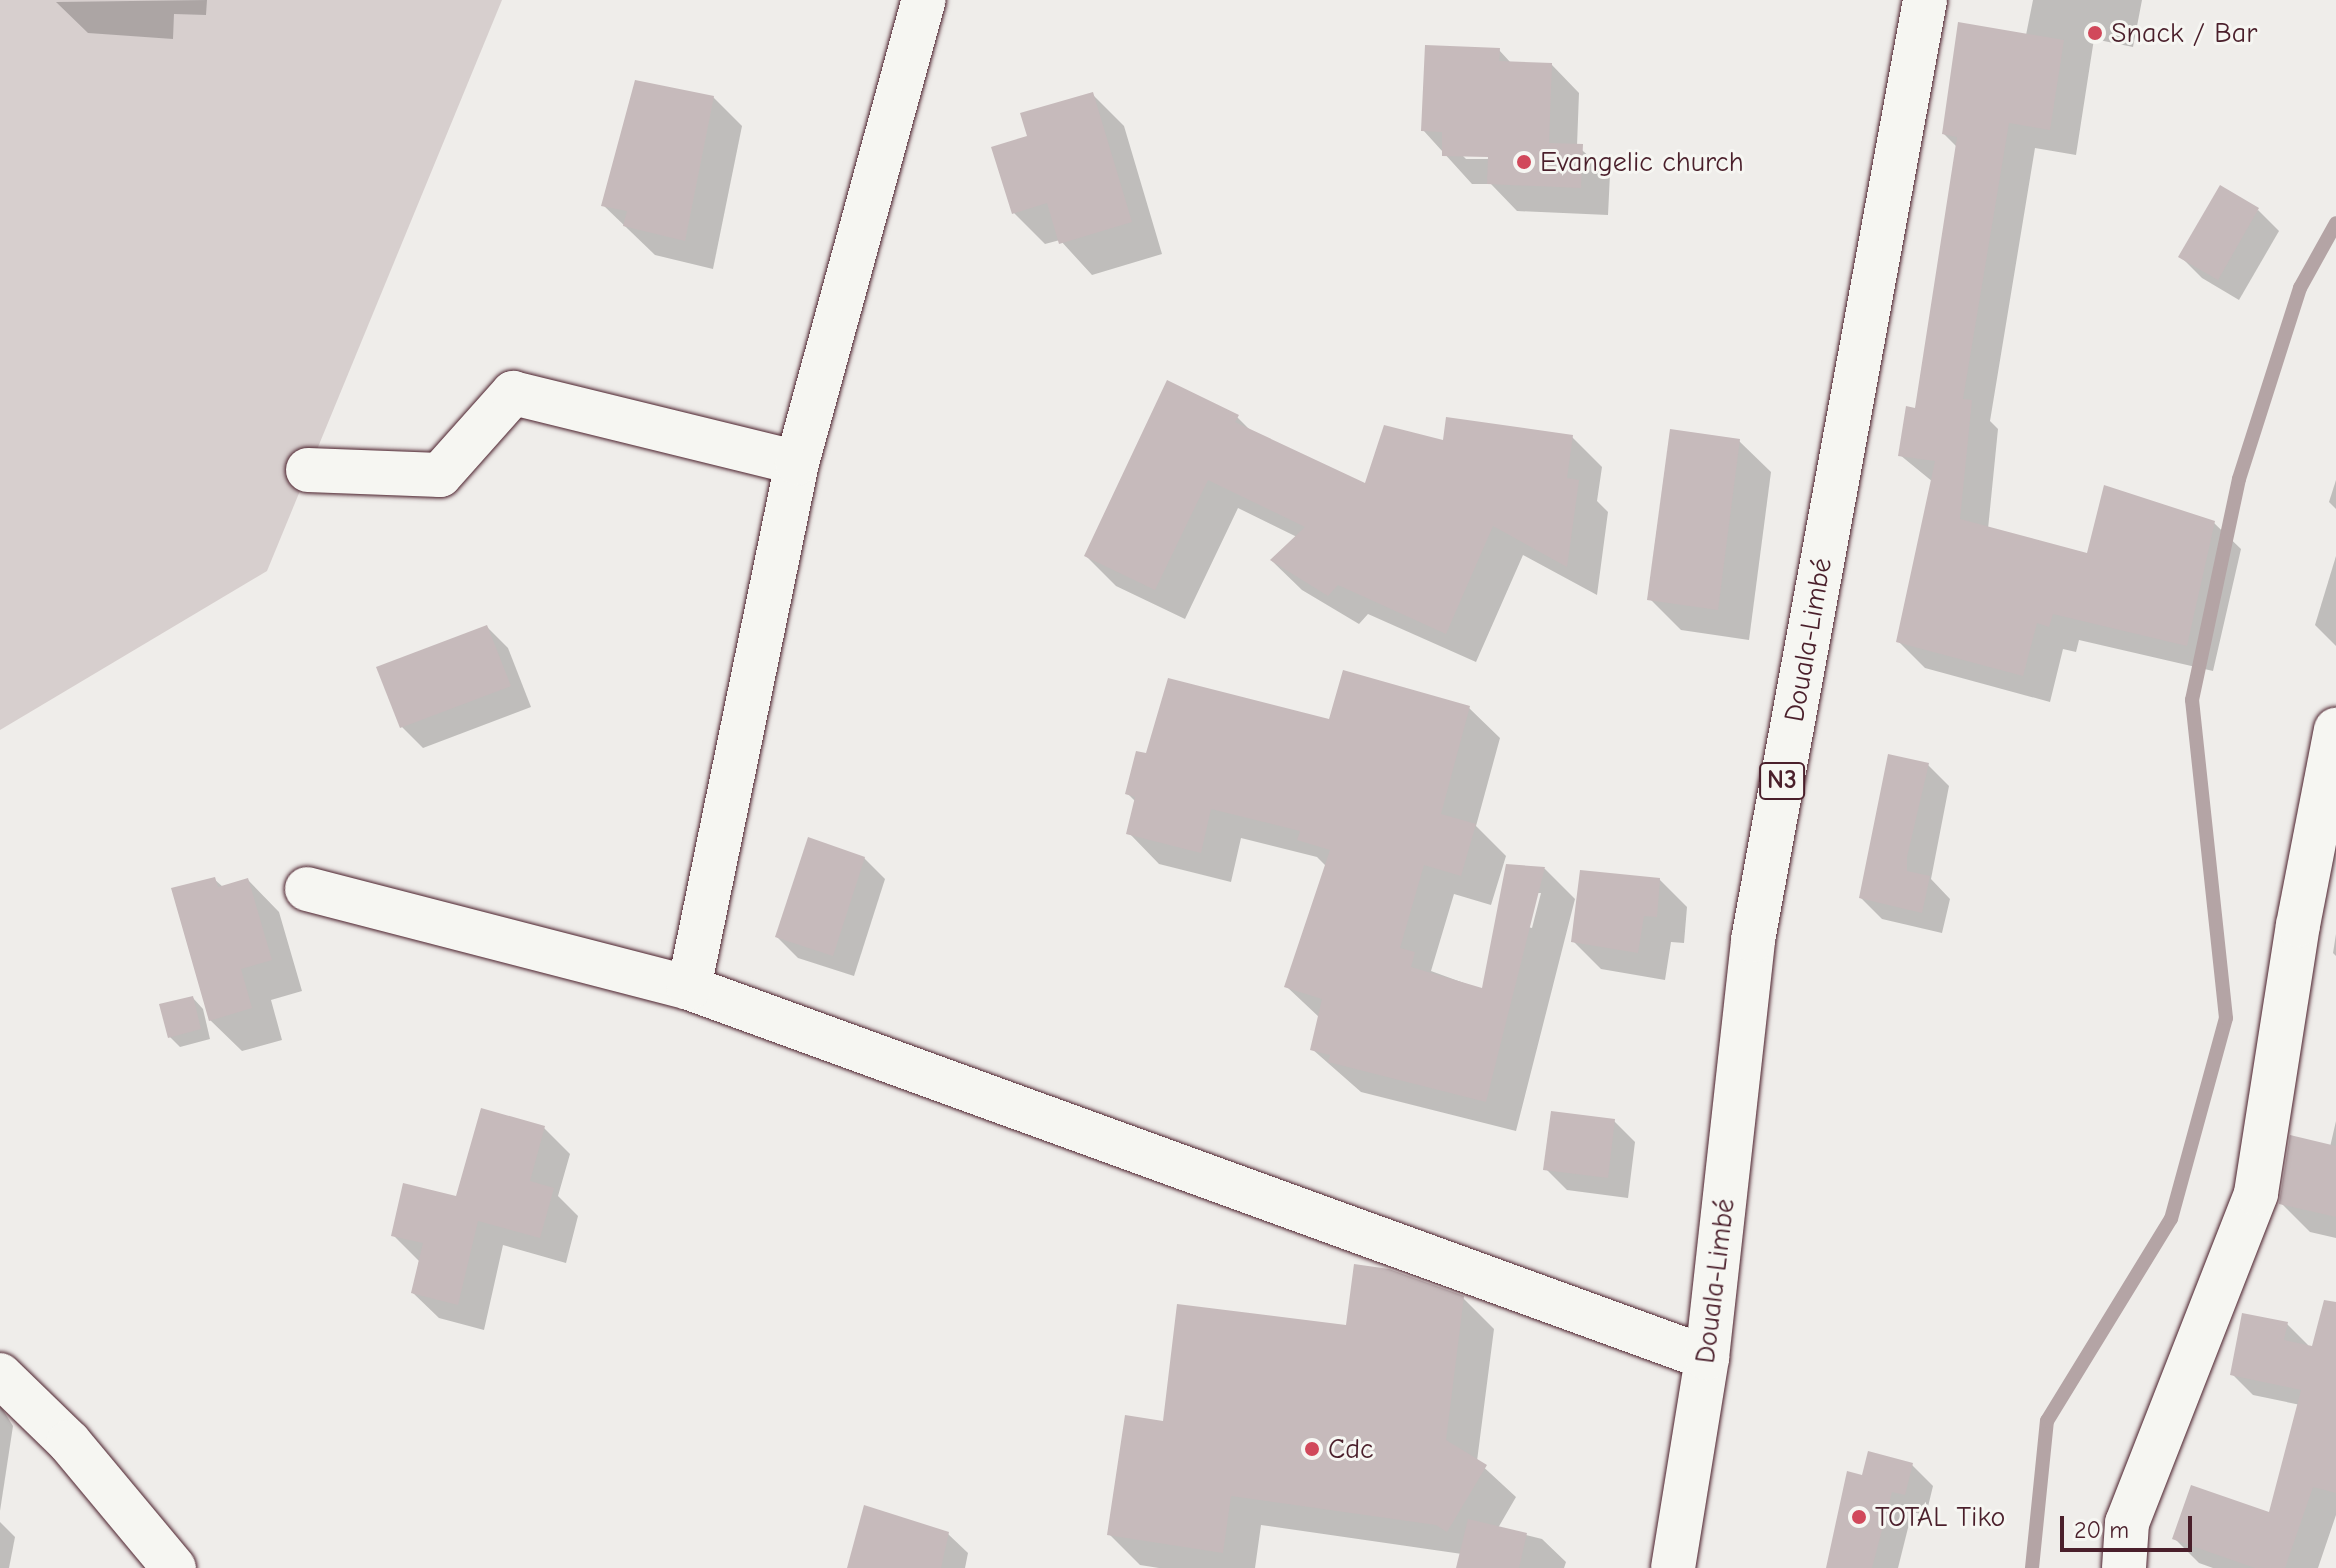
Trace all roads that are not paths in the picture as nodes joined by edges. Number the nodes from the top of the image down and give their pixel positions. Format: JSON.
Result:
{"nodes":[{"id":1,"x":924,"y":0,"type":"edge"},
{"id":2,"x":1925,"y":0,"type":"edge"},
{"id":3,"x":797,"y":463,"type":"junction"},
{"id":4,"x":308,"y":470,"type":"dead end"},
{"id":5,"x":2336,"y":730,"type":"edge"},
{"id":6,"x":307,"y":889,"type":"dead end"},
{"id":7,"x":689,"y":988,"type":"junction"},
{"id":8,"x":1707,"y":1358,"type":"junction"},
{"id":9,"x":0,"y":1375,"type":"edge"},
{"id":10,"x":174,"y":1568,"type":"edge"},
{"id":11,"x":1673,"y":1568,"type":"edge"},
{"id":12,"x":2124,"y":1568,"type":"edge"}],
"edges":[{"from":1,"to":3,"type":"main road"},
{"from":2,"to":8,"type":"main road","name":"Douala-Limbé","number":"N3"},
{"from":3,"to":4,"type":"main road"},
{"from":3,"to":7,"type":"main road"},
{"from":5,"to":12,"type":"main road"},
{"from":6,"to":7,"type":"main road"},
{"from":7,"to":8,"type":"main road"},
{"from":8,"to":11,"type":"main road","name":"Douala-Limbé","number":"N3"},
{"from":9,"to":10,"type":"main road"}]}
